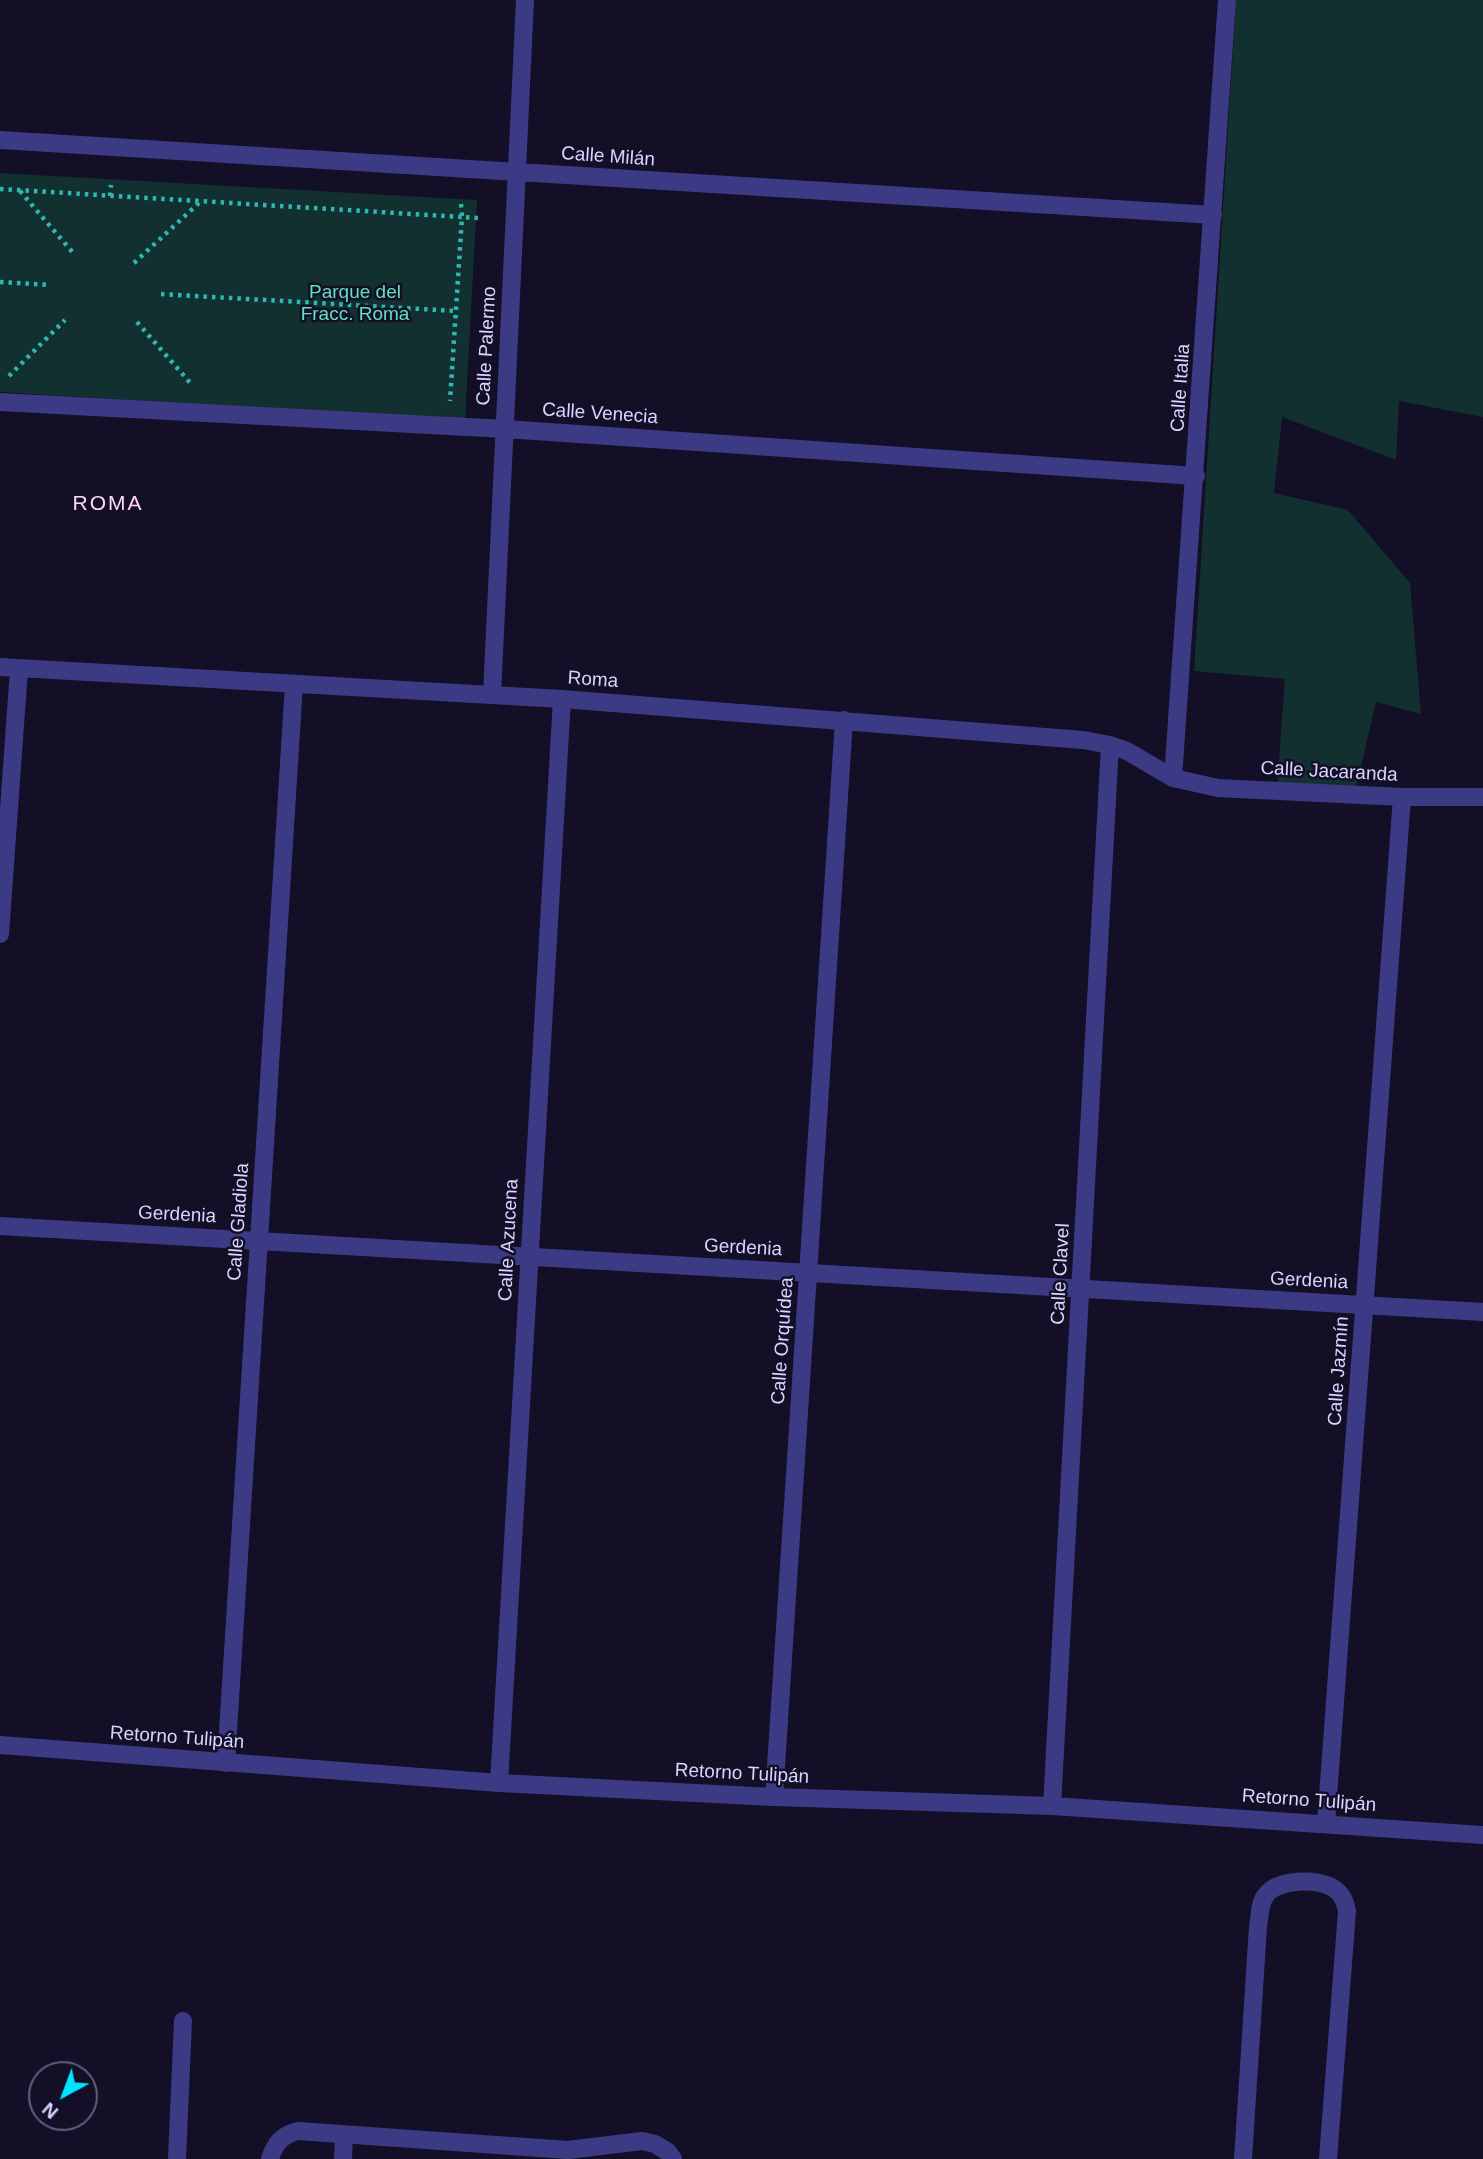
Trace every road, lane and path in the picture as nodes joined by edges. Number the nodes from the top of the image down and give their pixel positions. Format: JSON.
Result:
{"nodes":[{"id":1,"x":524,"y":0,"type":"edge"},
{"id":2,"x":1227,"y":0,"type":"edge"},
{"id":3,"x":0,"y":140,"type":"edge"},
{"id":4,"x":516,"y":172,"type":"junction"},
{"id":5,"x":111,"y":185,"type":"dead end"},
{"id":6,"x":0,"y":189,"type":"edge"},
{"id":7,"x":19,"y":190,"type":"junction"},
{"id":8,"x":110,"y":196,"type":"junction"},
{"id":9,"x":201,"y":201,"type":"junction"},
{"id":10,"x":461,"y":204,"type":"dead end"},
{"id":11,"x":1213,"y":215,"type":"junction"},
{"id":12,"x":461,"y":217,"type":"junction"},
{"id":13,"x":479,"y":218,"type":"dead end"},
{"id":14,"x":74,"y":254,"type":"dead end"},
{"id":15,"x":134,"y":263,"type":"dead end"},
{"id":16,"x":0,"y":282,"type":"edge"},
{"id":17,"x":49,"y":285,"type":"dead end"},
{"id":18,"x":161,"y":294,"type":"dead end"},
{"id":19,"x":456,"y":310,"type":"junction"},
{"id":20,"x":65,"y":320,"type":"dead end"},
{"id":21,"x":137,"y":322,"type":"dead end"},
{"id":22,"x":8,"y":377,"type":"dead end"},
{"id":23,"x":195,"y":389,"type":"dead end"},
{"id":24,"x":0,"y":402,"type":"edge"},
{"id":25,"x":450,"y":405,"type":"dead end"},
{"id":26,"x":505,"y":429,"type":"junction"},
{"id":27,"x":1196,"y":476,"type":"junction"},
{"id":28,"x":0,"y":667,"type":"edge"},
{"id":29,"x":19,"y":668,"type":"junction"},
{"id":30,"x":294,"y":684,"type":"junction"},
{"id":31,"x":492,"y":695,"type":"junction"},
{"id":32,"x":562,"y":699,"type":"junction"},
{"id":33,"x":844,"y":720,"type":"junction"},
{"id":34,"x":1110,"y":745,"type":"junction"},
{"id":35,"x":1174,"y":778,"type":"junction"},
{"id":36,"x":1402,"y":797,"type":"junction"},
{"id":37,"x":1483,"y":797,"type":"edge"},
{"id":38,"x":0,"y":934,"type":"edge"},
{"id":39,"x":0,"y":1226,"type":"edge"},
{"id":40,"x":259,"y":1241,"type":"junction"},
{"id":41,"x":529,"y":1256,"type":"junction"},
{"id":42,"x":808,"y":1273,"type":"junction"},
{"id":43,"x":1081,"y":1289,"type":"junction"},
{"id":44,"x":1364,"y":1305,"type":"junction"},
{"id":45,"x":1483,"y":1312,"type":"edge"},
{"id":46,"x":0,"y":1745,"type":"edge"},
{"id":47,"x":226,"y":1763,"type":"junction"},
{"id":48,"x":499,"y":1783,"type":"junction"},
{"id":49,"x":774,"y":1797,"type":"junction"},
{"id":50,"x":1052,"y":1806,"type":"junction"},
{"id":51,"x":1326,"y":1823,"type":"junction"},
{"id":52,"x":1483,"y":1835,"type":"edge"},
{"id":53,"x":183,"y":2021,"type":"dead end"},
{"id":54,"x":344,"y":2135,"type":"junction"},
{"id":55,"x":595,"y":2153,"type":"edge"},
{"id":56,"x":177,"y":2159,"type":"edge"},
{"id":57,"x":270,"y":2159,"type":"edge"},
{"id":58,"x":343,"y":2159,"type":"edge"},
{"id":59,"x":673,"y":2159,"type":"edge"},
{"id":60,"x":1243,"y":2159,"type":"edge"},
{"id":61,"x":1328,"y":2159,"type":"edge"}],
"edges":[{"from":1,"to":4,"type":"street","name":"Calle Palermo"},
{"from":2,"to":11,"type":"street","name":"Calle Italia"},
{"from":3,"to":4,"type":"street","name":"Calle Milán"},
{"from":4,"to":11,"type":"street","name":"Calle Milán"},
{"from":4,"to":26,"type":"street","name":"Calle Palermo"},
{"from":5,"to":8,"type":"path"},
{"from":6,"to":7,"type":"path"},
{"from":7,"to":8,"type":"path"},
{"from":7,"to":14,"type":"path"},
{"from":8,"to":9,"type":"path"},
{"from":9,"to":12,"type":"path"},
{"from":9,"to":15,"type":"path"},
{"from":10,"to":12,"type":"path"},
{"from":11,"to":27,"type":"street","name":"Calle Italia"},
{"from":12,"to":13,"type":"path"},
{"from":12,"to":19,"type":"path"},
{"from":16,"to":17,"type":"path"},
{"from":18,"to":19,"type":"path"},
{"from":19,"to":25,"type":"path"},
{"from":20,"to":22,"type":"path"},
{"from":21,"to":23,"type":"path"},
{"from":24,"to":26,"type":"street","name":"Calle Venecia"},
{"from":26,"to":27,"type":"street","name":"Calle Venecia"},
{"from":26,"to":31,"type":"street","name":"Calle Palermo"},
{"from":27,"to":35,"type":"street","name":"Calle Italia"},
{"from":28,"to":29,"type":"street","name":"Roma"},
{"from":29,"to":30,"type":"street","name":"Roma"},
{"from":29,"to":38,"type":"street"},
{"from":30,"to":31,"type":"street","name":"Roma"},
{"from":30,"to":40,"type":"street","name":"Calle Gladiola"},
{"from":31,"to":32,"type":"street","name":"Roma"},
{"from":32,"to":33,"type":"street","name":"Roma"},
{"from":32,"to":41,"type":"street","name":"Calle Azucena"},
{"from":33,"to":34,"type":"street","name":"Roma"},
{"from":33,"to":42,"type":"street","name":"Calle Orquídea"},
{"from":34,"to":35,"type":"street","name":"Roma"},
{"from":34,"to":43,"type":"street","name":"Calle Clavel"},
{"from":35,"to":36,"type":"street","name":"Calle Jacaranda"},
{"from":36,"to":37,"type":"street","name":"Calle Jacaranda"},
{"from":36,"to":44,"type":"street","name":"Calle Jazmín"},
{"from":39,"to":40,"type":"street","name":"Gerdenia"},
{"from":40,"to":41,"type":"street","name":"Gerdenia"},
{"from":40,"to":47,"type":"street","name":"Calle Gladiola"},
{"from":41,"to":42,"type":"street","name":"Gerdenia"},
{"from":41,"to":48,"type":"street","name":"Calle Azucena"},
{"from":42,"to":43,"type":"street","name":"Gerdenia"},
{"from":42,"to":49,"type":"street","name":"Calle Orquídea"},
{"from":43,"to":44,"type":"street","name":"Gerdenia"},
{"from":43,"to":50,"type":"street","name":"Calle Clavel"},
{"from":44,"to":45,"type":"street","name":"Gerdenia"},
{"from":44,"to":51,"type":"street","name":"Calle Jazmín"},
{"from":46,"to":47,"type":"street","name":"Retorno Tulipán"},
{"from":47,"to":48,"type":"street","name":"Retorno Tulipán"},
{"from":48,"to":49,"type":"street","name":"Retorno Tulipán"},
{"from":49,"to":50,"type":"street","name":"Retorno Tulipán"},
{"from":50,"to":51,"type":"street","name":"Retorno Tulipán"},
{"from":51,"to":52,"type":"street","name":"Retorno Tulipán"},
{"from":53,"to":56,"type":"street"},
{"from":54,"to":55,"type":"street"},
{"from":54,"to":57,"type":"street"},
{"from":54,"to":58,"type":"street"},
{"from":55,"to":59,"type":"street"},
{"from":60,"to":61,"type":"street"}]}
